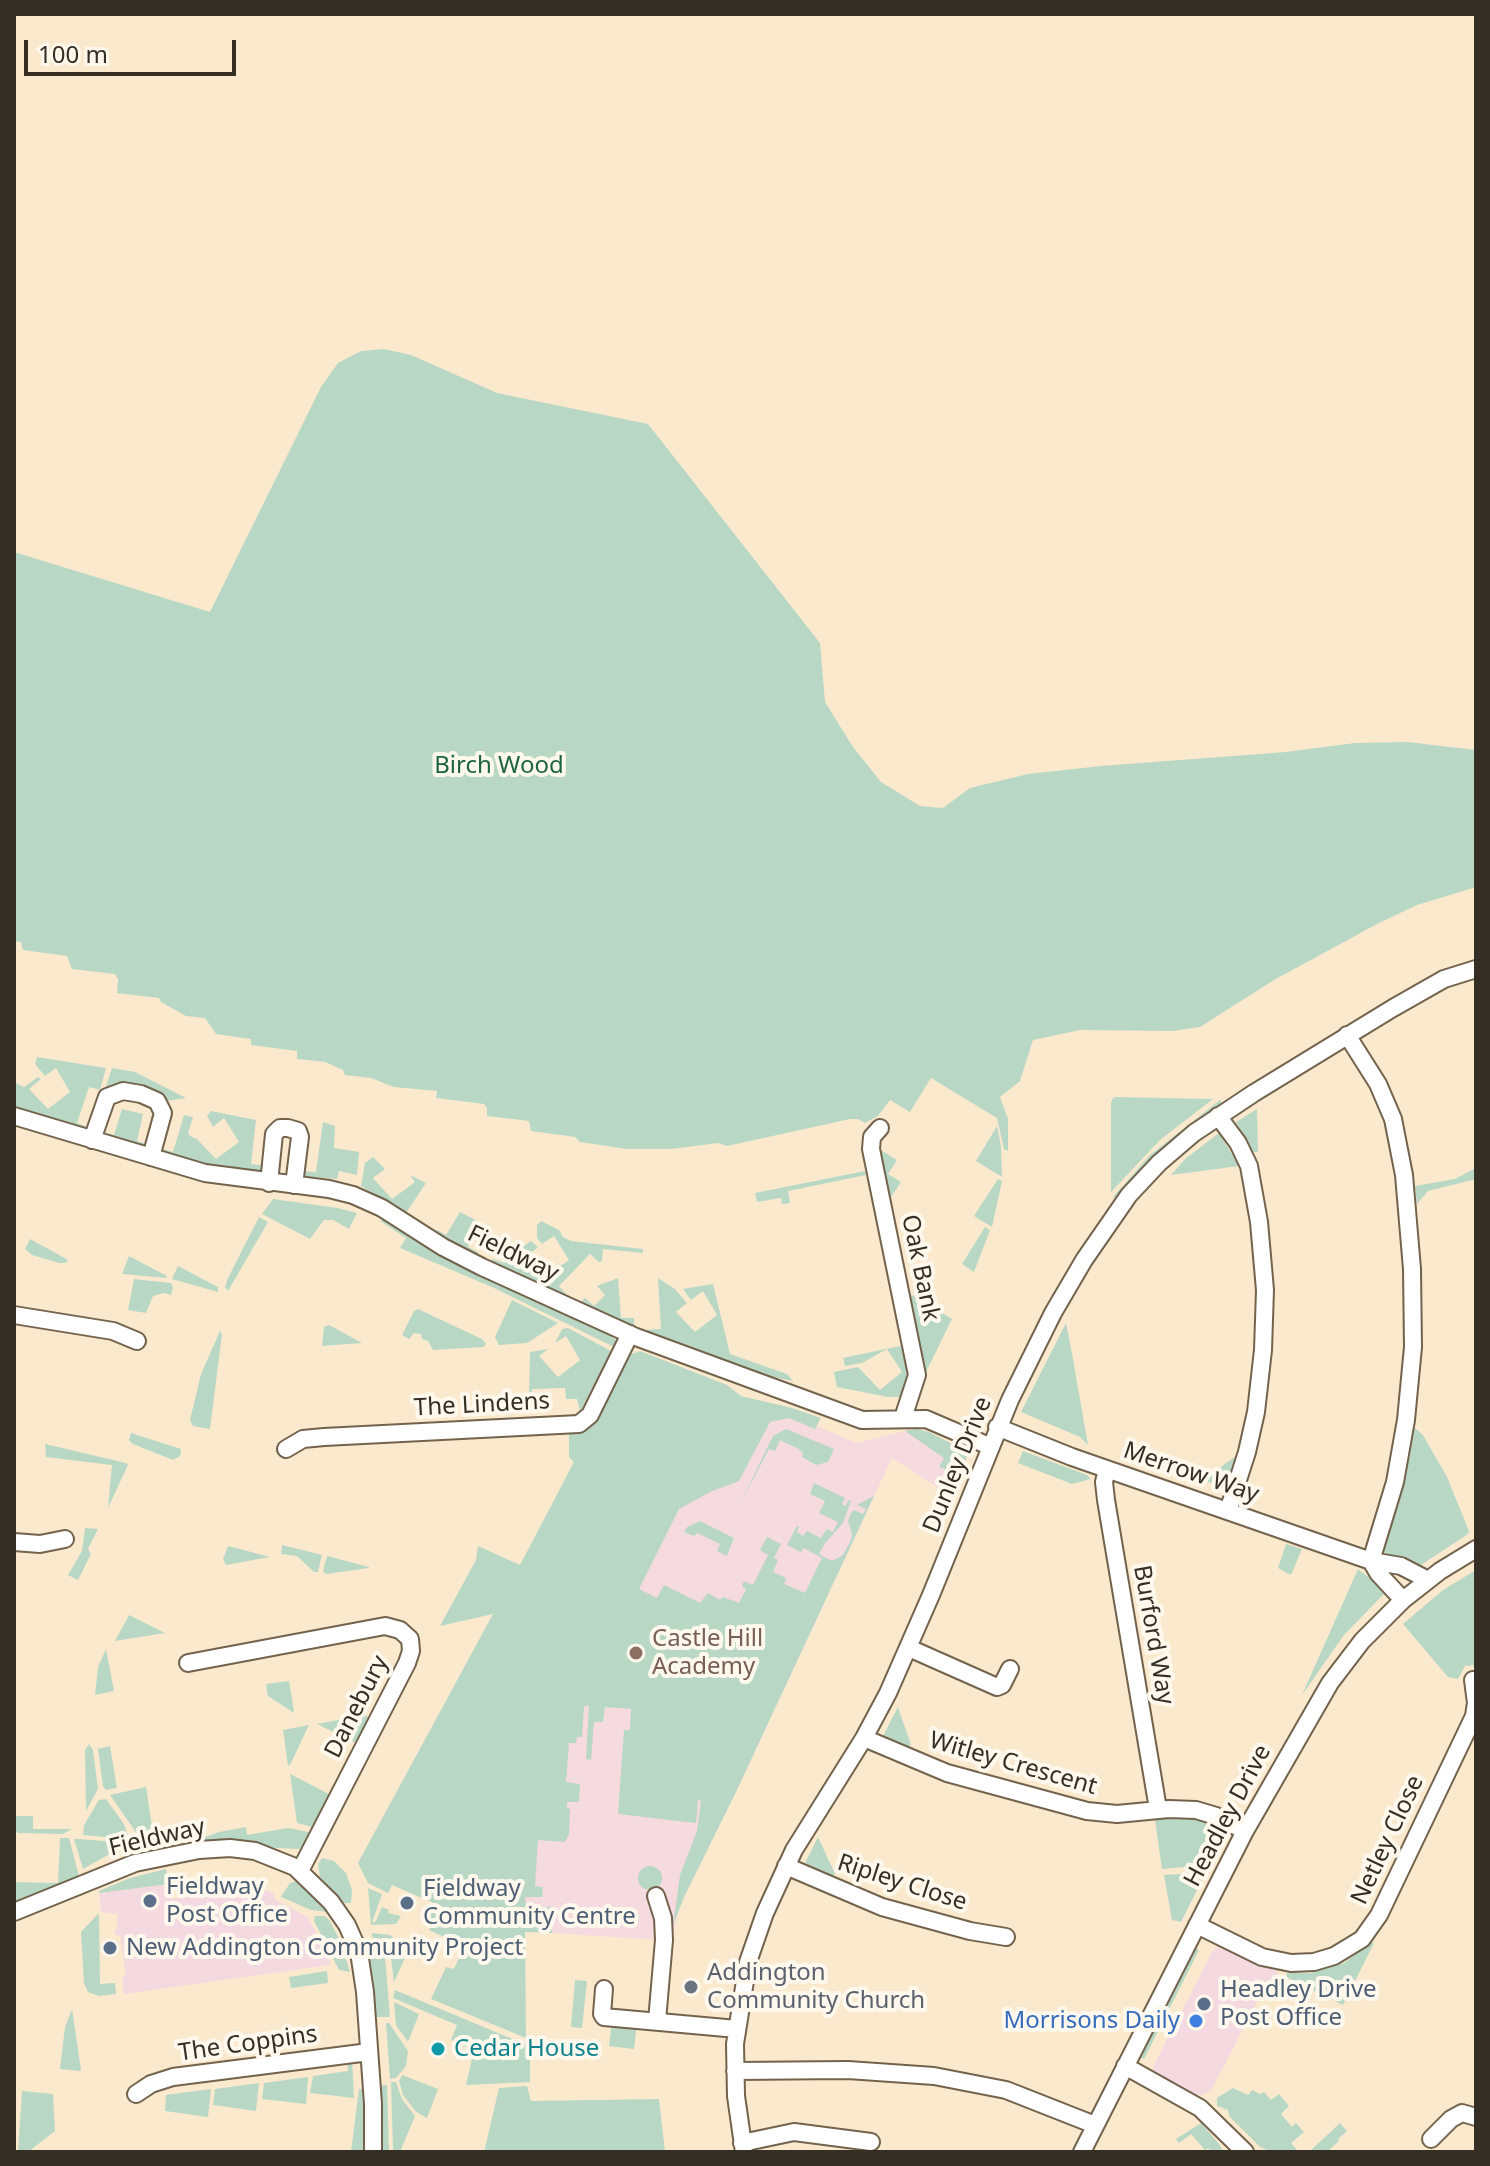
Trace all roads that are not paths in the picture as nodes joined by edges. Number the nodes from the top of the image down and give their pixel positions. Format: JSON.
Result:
{"nodes":[{"id":1,"x":1476,"y":969,"type":"edge"},
{"id":2,"x":1347,"y":1035,"type":"junction"},
{"id":3,"x":14,"y":1116,"type":"edge"},
{"id":4,"x":1218,"y":1116,"type":"junction"},
{"id":5,"x":880,"y":1128,"type":"dead end"},
{"id":6,"x":92,"y":1140,"type":"junction"},
{"id":7,"x":151,"y":1157,"type":"junction"},
{"id":8,"x":269,"y":1183,"type":"junction"},
{"id":9,"x":294,"y":1185,"type":"junction"},
{"id":10,"x":14,"y":1315,"type":"edge"},
{"id":11,"x":630,"y":1334,"type":"junction"},
{"id":12,"x":137,"y":1341,"type":"dead end"},
{"id":13,"x":903,"y":1418,"type":"junction"},
{"id":14,"x":997,"y":1427,"type":"junction"},
{"id":15,"x":989,"y":1446,"type":"junction"},
{"id":16,"x":286,"y":1449,"type":"dead end"},
{"id":17,"x":1107,"y":1469,"type":"junction"},
{"id":18,"x":1228,"y":1511,"type":"junction"},
{"id":19,"x":65,"y":1539,"type":"dead end"},
{"id":20,"x":14,"y":1542,"type":"edge"},
{"id":21,"x":1476,"y":1549,"type":"edge"},
{"id":22,"x":1371,"y":1561,"type":"junction"},
{"id":23,"x":1428,"y":1580,"type":"junction"},
{"id":24,"x":1403,"y":1600,"type":"junction"},
{"id":25,"x":909,"y":1648,"type":"junction"},
{"id":26,"x":188,"y":1663,"type":"dead end"},
{"id":27,"x":1010,"y":1669,"type":"dead end"},
{"id":28,"x":1473,"y":1680,"type":"dead end"},
{"id":29,"x":864,"y":1738,"type":"junction"},
{"id":30,"x":1158,"y":1809,"type":"junction"},
{"id":31,"x":1245,"y":1831,"type":"junction"},
{"id":32,"x":786,"y":1866,"type":"junction"},
{"id":33,"x":300,"y":1871,"type":"junction"},
{"id":34,"x":656,"y":1896,"type":"dead end"},
{"id":35,"x":14,"y":1912,"type":"edge"},
{"id":36,"x":1197,"y":1925,"type":"junction"},
{"id":37,"x":1006,"y":1937,"type":"dead end"},
{"id":38,"x":604,"y":1989,"type":"dead end"},
{"id":39,"x":657,"y":2021,"type":"junction"},
{"id":40,"x":737,"y":2029,"type":"junction"},
{"id":41,"x":369,"y":2052,"type":"junction"},
{"id":42,"x":1125,"y":2066,"type":"junction"},
{"id":43,"x":735,"y":2071,"type":"junction"},
{"id":44,"x":136,"y":2094,"type":"dead end"},
{"id":45,"x":1476,"y":2117,"type":"edge"},
{"id":46,"x":1095,"y":2125,"type":"junction"},
{"id":47,"x":1431,"y":2139,"type":"dead end"},
{"id":48,"x":871,"y":2142,"type":"dead end"},
{"id":49,"x":743,"y":2147,"type":"edge"},
{"id":50,"x":1238,"y":2149,"type":"edge"},
{"id":51,"x":373,"y":2152,"type":"edge"},
{"id":52,"x":1082,"y":2152,"type":"edge"}],
"edges":[{"from":1,"to":2,"type":"street","name":"Dunley Drive"},
{"from":2,"to":4,"type":"street","name":"Dunley Drive"},
{"from":2,"to":22,"type":"street"},
{"from":3,"to":6,"type":"street","name":"Fieldway"},
{"from":4,"to":14,"type":"street","name":"Dunley Drive"},
{"from":4,"to":18,"type":"street"},
{"from":5,"to":13,"type":"street","name":"Oak Bank"},
{"from":6,"to":7,"type":"street","name":"Fieldway"},
{"from":6,"to":7,"type":"street"},
{"from":7,"to":8,"type":"street","name":"Fieldway"},
{"from":8,"to":9,"type":"street","name":"Fieldway"},
{"from":8,"to":9,"type":"street"},
{"from":9,"to":11,"type":"street","name":"Fieldway"},
{"from":10,"to":12,"type":"street"},
{"from":11,"to":13,"type":"street","name":"Fieldway"},
{"from":11,"to":16,"type":"street","name":"The Lindens"},
{"from":13,"to":15,"type":"street","name":"Fieldway"},
{"from":14,"to":15,"type":"street","name":"Dunley Drive"},
{"from":14,"to":17,"type":"street","name":"Merrow Way"},
{"from":15,"to":25,"type":"street","name":"Dunley Drive"},
{"from":17,"to":18,"type":"street","name":"Merrow Way"},
{"from":17,"to":30,"type":"street","name":"Burford Way"},
{"from":18,"to":22,"type":"street","name":"Merrow Way"},
{"from":19,"to":20,"type":"street"},
{"from":21,"to":23,"type":"street","name":"Headley Drive"},
{"from":22,"to":23,"type":"street","name":"Merrow Way"},
{"from":22,"to":24,"type":"street"},
{"from":23,"to":24,"type":"street","name":"Headley Drive"},
{"from":24,"to":31,"type":"street","name":"Headley Drive"},
{"from":25,"to":27,"type":"street"},
{"from":25,"to":29,"type":"street","name":"Dunley Drive"},
{"from":26,"to":33,"type":"street","name":"Danebury"},
{"from":28,"to":36,"type":"street","name":"Netley Close"},
{"from":29,"to":30,"type":"street","name":"Witley Crescent"},
{"from":29,"to":32,"type":"street","name":"Dunley Drive"},
{"from":30,"to":31,"type":"street","name":"Witley Crescent"},
{"from":31,"to":36,"type":"street","name":"Headley Drive"},
{"from":32,"to":37,"type":"street","name":"Ripley Close"},
{"from":32,"to":40,"type":"street","name":"Dunley Drive"},
{"from":33,"to":35,"type":"street","name":"Fieldway"},
{"from":33,"to":41,"type":"street","name":"Fieldway"},
{"from":34,"to":39,"type":"street"},
{"from":36,"to":42,"type":"street","name":"Headley Drive"},
{"from":38,"to":39,"type":"street"},
{"from":39,"to":40,"type":"street"},
{"from":40,"to":43,"type":"street","name":"Dunley Drive"},
{"from":41,"to":44,"type":"street","name":"The Coppins"},
{"from":41,"to":51,"type":"street","name":"Fieldway"},
{"from":42,"to":46,"type":"street","name":"Headley Drive"},
{"from":42,"to":50,"type":"street"},
{"from":43,"to":46,"type":"street"},
{"from":43,"to":49,"type":"street","name":"Dunley Drive"},
{"from":45,"to":47,"type":"street"},
{"from":46,"to":52,"type":"street","name":"Headley Drive"},
{"from":48,"to":49,"type":"street"}]}
